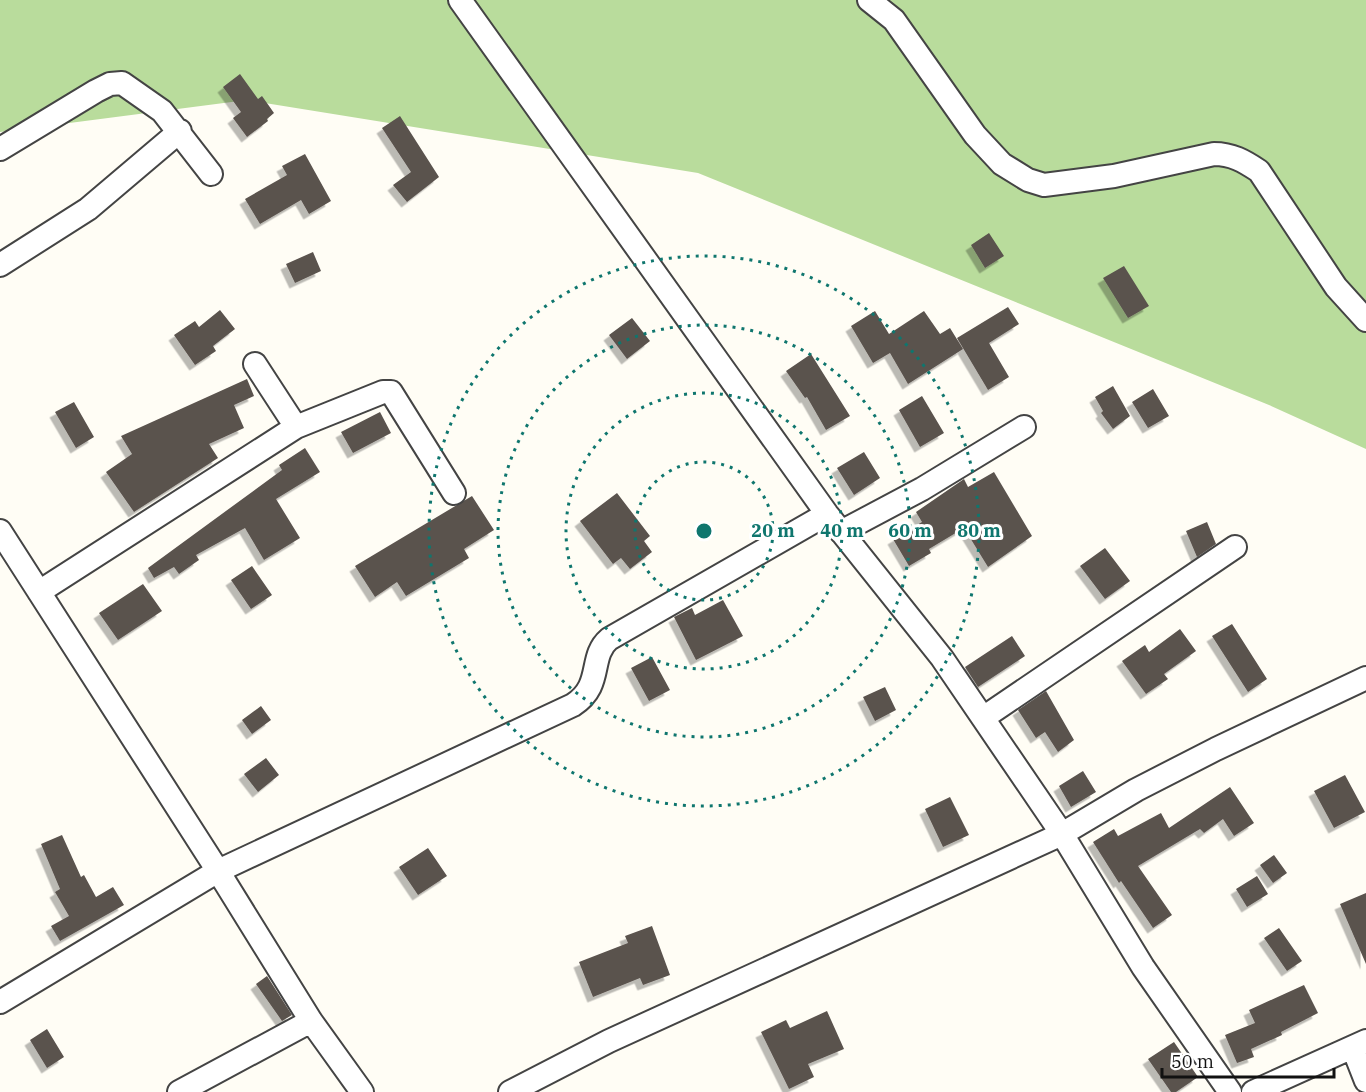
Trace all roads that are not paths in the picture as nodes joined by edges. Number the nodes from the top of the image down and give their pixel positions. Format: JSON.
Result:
{"nodes":[{"id":1,"x":460,"y":0,"type":"edge"},
{"id":2,"x":869,"y":0,"type":"edge"},
{"id":3,"x":180,"y":131,"type":"junction"},
{"id":4,"x":0,"y":148,"type":"edge"},
{"id":5,"x":211,"y":174,"type":"dead end"},
{"id":6,"x":0,"y":265,"type":"edge"},
{"id":7,"x":1366,"y":320,"type":"edge"},
{"id":8,"x":255,"y":363,"type":"dead end"},
{"id":9,"x":296,"y":427,"type":"junction"},
{"id":10,"x":1024,"y":427,"type":"dead end"},
{"id":11,"x":454,"y":493,"type":"dead end"},
{"id":12,"x":834,"y":523,"type":"junction"},
{"id":13,"x":0,"y":531,"type":"edge"},
{"id":14,"x":1234,"y":547,"type":"dead end"},
{"id":15,"x":39,"y":592,"type":"junction"},
{"id":16,"x":1366,"y":678,"type":"edge"},
{"id":17,"x":983,"y":718,"type":"junction"},
{"id":18,"x":1062,"y":834,"type":"junction"},
{"id":19,"x":218,"y":871,"type":"junction"},
{"id":20,"x":0,"y":1002,"type":"edge"},
{"id":21,"x":311,"y":1021,"type":"junction"},
{"id":22,"x":1360,"y":1045,"type":"edge"},
{"id":23,"x":1366,"y":1081,"type":"edge"},
{"id":24,"x":179,"y":1092,"type":"edge"},
{"id":25,"x":362,"y":1092,"type":"edge"},
{"id":26,"x":510,"y":1092,"type":"edge"},
{"id":27,"x":1230,"y":1092,"type":"edge"},
{"id":28,"x":1253,"y":1092,"type":"edge"}],
"edges":[{"from":1,"to":12,"type":"street"},
{"from":2,"to":7,"type":"street"},
{"from":3,"to":4,"type":"street"},
{"from":3,"to":5,"type":"street"},
{"from":3,"to":6,"type":"street"},
{"from":8,"to":9,"type":"street"},
{"from":9,"to":11,"type":"street"},
{"from":9,"to":15,"type":"street"},
{"from":10,"to":12,"type":"street"},
{"from":12,"to":17,"type":"street"},
{"from":12,"to":19,"type":"street"},
{"from":13,"to":15,"type":"street"},
{"from":14,"to":17,"type":"street"},
{"from":15,"to":19,"type":"street"},
{"from":16,"to":18,"type":"street"},
{"from":17,"to":18,"type":"street"},
{"from":18,"to":26,"type":"street"},
{"from":18,"to":27,"type":"street"},
{"from":19,"to":20,"type":"street"},
{"from":19,"to":21,"type":"street"},
{"from":21,"to":24,"type":"street"},
{"from":21,"to":25,"type":"street"},
{"from":22,"to":23,"type":"street"},
{"from":22,"to":28,"type":"street"}]}
